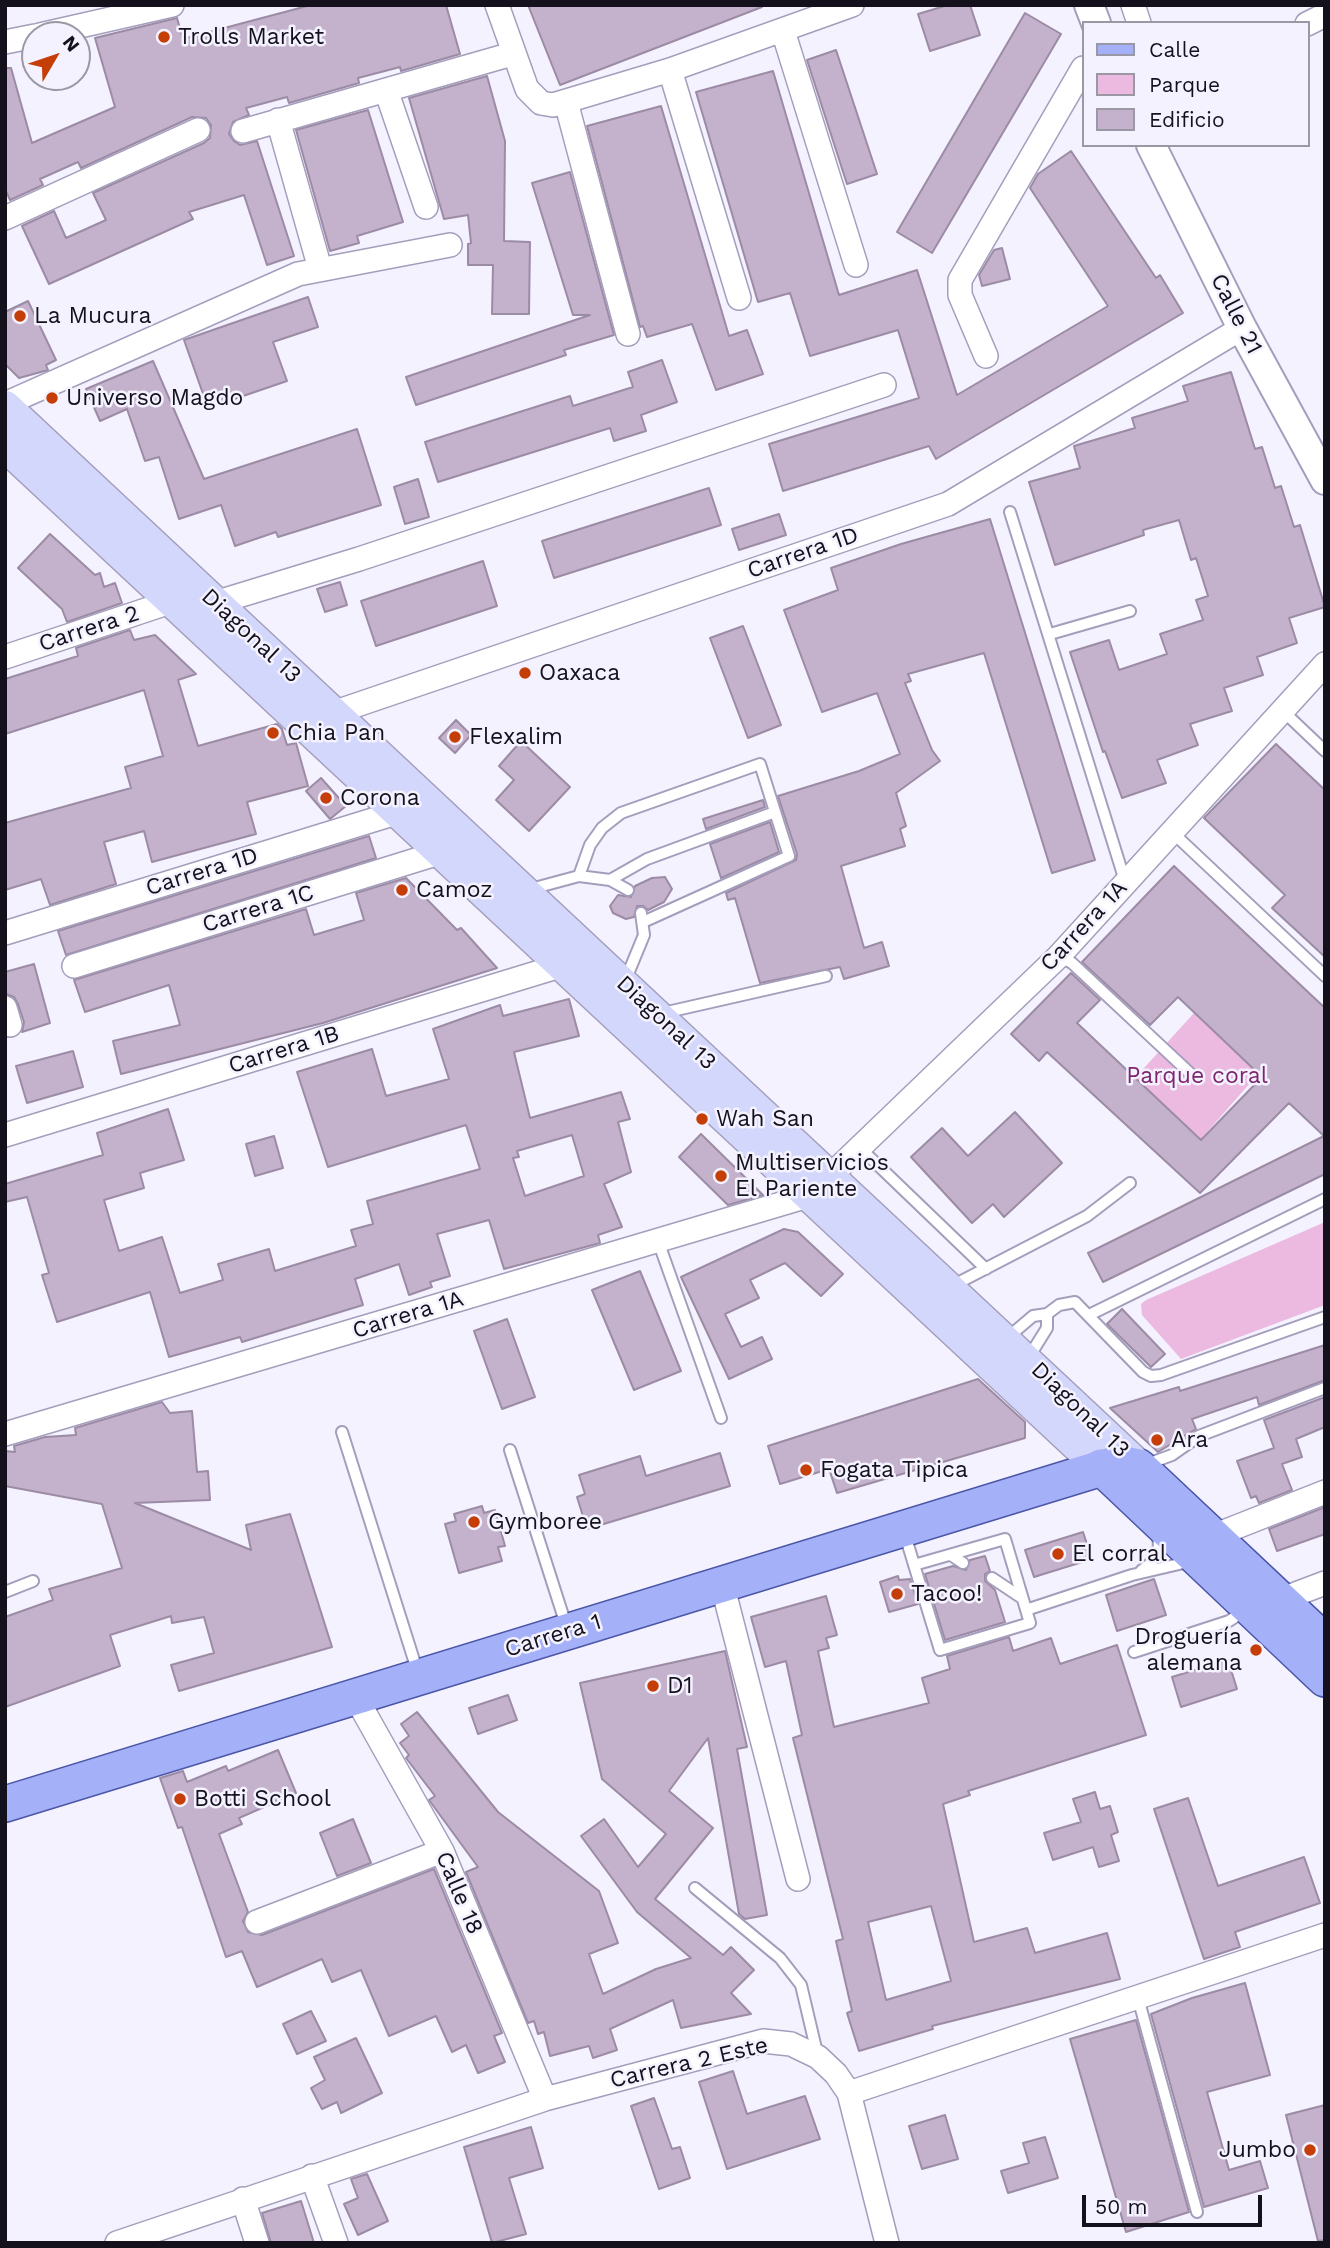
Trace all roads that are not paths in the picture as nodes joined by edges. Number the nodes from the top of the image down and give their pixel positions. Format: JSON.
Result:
{"nodes":[{"id":1,"x":172,"y":5,"type":"edge"},
{"id":2,"x":497,"y":5,"type":"edge"},
{"id":3,"x":842,"y":7,"type":"edge"},
{"id":4,"x":148,"y":9,"type":"edge"},
{"id":5,"x":1325,"y":15,"type":"edge"},
{"id":6,"x":91,"y":23,"type":"edge"},
{"id":7,"x":1309,"y":23,"type":"edge"},
{"id":8,"x":783,"y":31,"type":"junction"},
{"id":9,"x":512,"y":54,"type":"junction"},
{"id":10,"x":670,"y":70,"type":"junction"},
{"id":11,"x":1082,"y":70,"type":"edge"},
{"id":12,"x":386,"y":90,"type":"junction"},
{"id":13,"x":566,"y":102,"type":"junction"},
{"id":14,"x":278,"y":120,"type":"junction"},
{"id":15,"x":198,"y":131,"type":"dead end"},
{"id":16,"x":243,"y":131,"type":"dead end"},
{"id":17,"x":1152,"y":147,"type":"edge"},
{"id":18,"x":426,"y":208,"type":"dead end"},
{"id":19,"x":5,"y":218,"type":"edge"},
{"id":20,"x":450,"y":245,"type":"dead end"},
{"id":21,"x":317,"y":258,"type":"dead end"},
{"id":22,"x":856,"y":265,"type":"dead end"},
{"id":23,"x":739,"y":298,"type":"dead end"},
{"id":24,"x":1242,"y":328,"type":"junction"},
{"id":25,"x":628,"y":334,"type":"dead end"},
{"id":26,"x":986,"y":356,"type":"dead end"},
{"id":27,"x":884,"y":385,"type":"dead end"},
{"id":28,"x":5,"y":405,"type":"edge"},
{"id":29,"x":5,"y":445,"type":"edge"},
{"id":30,"x":1325,"y":480,"type":"edge"},
{"id":31,"x":1010,"y":512,"type":"dead end"},
{"id":32,"x":173,"y":601,"type":"junction"},
{"id":33,"x":215,"y":603,"type":"junction"},
{"id":34,"x":1130,"y":611,"type":"dead end"},
{"id":35,"x":1050,"y":634,"type":"junction"},
{"id":36,"x":5,"y":657,"type":"edge"},
{"id":37,"x":1325,"y":664,"type":"edge"},
{"id":38,"x":1284,"y":712,"type":"junction"},
{"id":39,"x":333,"y":713,"type":"junction"},
{"id":40,"x":1325,"y":751,"type":"edge"},
{"id":41,"x":775,"y":811,"type":"junction"},
{"id":42,"x":399,"y":812,"type":"junction"},
{"id":43,"x":1172,"y":832,"type":"junction"},
{"id":44,"x":442,"y":852,"type":"junction"},
{"id":45,"x":579,"y":876,"type":"junction"},
{"id":46,"x":610,"y":880,"type":"junction"},
{"id":47,"x":1125,"y":881,"type":"junction"},
{"id":48,"x":524,"y":890,"type":"junction"},
{"id":49,"x":628,"y":890,"type":"dead end"},
{"id":50,"x":5,"y":933,"type":"edge"},
{"id":51,"x":1059,"y":956,"type":"junction"},
{"id":52,"x":74,"y":965,"type":"dead end"},
{"id":53,"x":563,"y":965,"type":"junction"},
{"id":54,"x":826,"y":976,"type":"dead end"},
{"id":55,"x":1325,"y":976,"type":"edge"},
{"id":56,"x":624,"y":984,"type":"junction"},
{"id":57,"x":657,"y":1014,"type":"junction"},
{"id":58,"x":1193,"y":1076,"type":"dead end"},
{"id":59,"x":5,"y":1135,"type":"edge"},
{"id":60,"x":859,"y":1147,"type":"junction"},
{"id":61,"x":1130,"y":1183,"type":"dead end"},
{"id":62,"x":820,"y":1186,"type":"junction"},
{"id":63,"x":1325,"y":1199,"type":"edge"},
{"id":64,"x":658,"y":1241,"type":"junction"},
{"id":65,"x":986,"y":1269,"type":"junction"},
{"id":66,"x":950,"y":1287,"type":"junction"},
{"id":67,"x":1047,"y":1314,"type":"junction"},
{"id":68,"x":1089,"y":1314,"type":"junction"},
{"id":69,"x":1325,"y":1317,"type":"edge"},
{"id":70,"x":1016,"y":1350,"type":"junction"},
{"id":71,"x":1325,"y":1388,"type":"edge"},
{"id":72,"x":721,"y":1418,"type":"dead end"},
{"id":73,"x":342,"y":1433,"type":"dead end"},
{"id":74,"x":5,"y":1434,"type":"edge"},
{"id":75,"x":510,"y":1450,"type":"dead end"},
{"id":76,"x":1101,"y":1467,"type":"junction"},
{"id":77,"x":1139,"y":1467,"type":"junction"},
{"id":78,"x":1325,"y":1492,"type":"edge"},
{"id":79,"x":1151,"y":1515,"type":"junction"},
{"id":80,"x":903,"y":1529,"type":"junction"},
{"id":81,"x":1205,"y":1548,"type":"junction"},
{"id":82,"x":951,"y":1555,"type":"junction"},
{"id":83,"x":963,"y":1563,"type":"dead end"},
{"id":84,"x":914,"y":1566,"type":"junction"},
{"id":85,"x":927,"y":1573,"type":"dead end"},
{"id":86,"x":1132,"y":1575,"type":"junction"},
{"id":87,"x":992,"y":1578,"type":"dead end"},
{"id":88,"x":33,"y":1581,"type":"dead end"},
{"id":89,"x":1325,"y":1583,"type":"edge"},
{"id":90,"x":722,"y":1584,"type":"junction"},
{"id":91,"x":5,"y":1592,"type":"edge"},
{"id":92,"x":1022,"y":1598,"type":"junction"},
{"id":93,"x":1265,"y":1604,"type":"junction"},
{"id":94,"x":1026,"y":1610,"type":"junction"},
{"id":95,"x":1004,"y":1621,"type":"dead end"},
{"id":96,"x":1018,"y":1627,"type":"junction"},
{"id":97,"x":568,"y":1631,"type":"junction"},
{"id":98,"x":1325,"y":1642,"type":"edge"},
{"id":99,"x":1135,"y":1652,"type":"dead end"},
{"id":100,"x":419,"y":1677,"type":"junction"},
{"id":101,"x":1325,"y":1679,"type":"edge"},
{"id":102,"x":355,"y":1696,"type":"junction"},
{"id":103,"x":5,"y":1804,"type":"edge"},
{"id":104,"x":442,"y":1851,"type":"junction"},
{"id":105,"x":798,"y":1879,"type":"dead end"},
{"id":106,"x":695,"y":1888,"type":"dead end"},
{"id":107,"x":257,"y":1922,"type":"dead end"},
{"id":108,"x":1325,"y":1935,"type":"edge"},
{"id":109,"x":1138,"y":1998,"type":"junction"},
{"id":110,"x":818,"y":2057,"type":"junction"},
{"id":111,"x":849,"y":2093,"type":"junction"},
{"id":112,"x":545,"y":2099,"type":"junction"},
{"id":113,"x":312,"y":2176,"type":"junction"},
{"id":114,"x":243,"y":2199,"type":"junction"},
{"id":115,"x":1197,"y":2212,"type":"dead end"},
{"id":116,"x":117,"y":2243,"type":"edge"},
{"id":117,"x":257,"y":2243,"type":"edge"},
{"id":118,"x":336,"y":2243,"type":"edge"},
{"id":119,"x":887,"y":2243,"type":"edge"}],
"edges":[{"from":1,"to":4,"type":"street"},
{"from":2,"to":9,"type":"street"},
{"from":3,"to":8,"type":"street"},
{"from":4,"to":6,"type":"street"},
{"from":5,"to":7,"type":"street"},
{"from":8,"to":10,"type":"street"},
{"from":8,"to":22,"type":"street"},
{"from":9,"to":12,"type":"street"},
{"from":9,"to":13,"type":"street"},
{"from":10,"to":13,"type":"street"},
{"from":10,"to":23,"type":"street"},
{"from":11,"to":26,"type":"street"},
{"from":12,"to":14,"type":"street"},
{"from":12,"to":18,"type":"street"},
{"from":13,"to":25,"type":"street"},
{"from":14,"to":16,"type":"street"},
{"from":14,"to":21,"type":"street"},
{"from":15,"to":19,"type":"street"},
{"from":17,"to":24,"type":"street","name":"Calle 21"},
{"from":20,"to":28,"type":"street"},
{"from":24,"to":30,"type":"street","name":"Calle 21"},
{"from":24,"to":39,"type":"street","name":"Carrera 1D"},
{"from":27,"to":33,"type":"street"},
{"from":28,"to":33,"type":"main road","name":"Diagonal 13"},
{"from":29,"to":32,"type":"main road","name":"Diagonal 13"},
{"from":31,"to":35,"type":"lane"},
{"from":32,"to":36,"type":"street","name":"Carrera 2"},
{"from":32,"to":42,"type":"main road","name":"Diagonal 13"},
{"from":33,"to":39,"type":"main road","name":"Diagonal 13"},
{"from":34,"to":35,"type":"lane"},
{"from":35,"to":47,"type":"lane"},
{"from":37,"to":38,"type":"street","name":"Carrera 1A"},
{"from":38,"to":40,"type":"lane"},
{"from":38,"to":43,"type":"street","name":"Carrera 1A"},
{"from":39,"to":48,"type":"main road","name":"Diagonal 13"},
{"from":41,"to":45,"type":"lane"},
{"from":41,"to":46,"type":"lane"},
{"from":41,"to":56,"type":"lane"},
{"from":42,"to":44,"type":"main road","name":"Diagonal 13"},
{"from":42,"to":50,"type":"street","name":"Carrera 1D"},
{"from":43,"to":47,"type":"street","name":"Carrera 1A"},
{"from":43,"to":55,"type":"lane"},
{"from":44,"to":52,"type":"street","name":"Carrera 1C"},
{"from":44,"to":53,"type":"main road","name":"Diagonal 13"},
{"from":45,"to":46,"type":"lane"},
{"from":45,"to":48,"type":"lane"},
{"from":46,"to":49,"type":"lane"},
{"from":47,"to":51,"type":"street","name":"Carrera 1A"},
{"from":48,"to":56,"type":"main road","name":"Diagonal 13"},
{"from":51,"to":58,"type":"lane"},
{"from":51,"to":60,"type":"street","name":"Carrera 1A"},
{"from":53,"to":59,"type":"street","name":"Carrera 1B"},
{"from":53,"to":62,"type":"main road","name":"Diagonal 13"},
{"from":54,"to":57,"type":"lane"},
{"from":56,"to":57,"type":"main road","name":"Diagonal 13"},
{"from":57,"to":62,"type":"main road","name":"Diagonal 13"},
{"from":60,"to":62,"type":"street","name":"Carrera 1A"},
{"from":60,"to":65,"type":"lane"},
{"from":61,"to":65,"type":"lane"},
{"from":62,"to":64,"type":"street","name":"Carrera 1A"},
{"from":62,"to":66,"type":"main road","name":"Diagonal 13"},
{"from":62,"to":76,"type":"main road","name":"Diagonal 13"},
{"from":63,"to":68,"type":"lane"},
{"from":64,"to":72,"type":"lane"},
{"from":64,"to":74,"type":"street","name":"Carrera 1A"},
{"from":65,"to":66,"type":"lane"},
{"from":66,"to":70,"type":"main road","name":"Diagonal 13"},
{"from":67,"to":68,"type":"lane"},
{"from":67,"to":70,"type":"lane"},
{"from":67,"to":70,"type":"lane"},
{"from":68,"to":69,"type":"lane"},
{"from":70,"to":77,"type":"main road","name":"Diagonal 13"},
{"from":71,"to":77,"type":"lane"},
{"from":73,"to":100,"type":"lane"},
{"from":75,"to":97,"type":"lane"},
{"from":76,"to":77,"type":"main road","name":"Carrera 1"},
{"from":76,"to":79,"type":"main road","name":"Diagonal 13"},
{"from":76,"to":80,"type":"main road","name":"Carrera 1"},
{"from":77,"to":81,"type":"main road","name":"Diagonal 13"},
{"from":78,"to":81,"type":"street"},
{"from":79,"to":81,"type":"main road","name":"Diagonal 13"},
{"from":79,"to":86,"type":"lane"},
{"from":80,"to":84,"type":"lane"},
{"from":80,"to":90,"type":"main road","name":"Carrera 1"},
{"from":81,"to":86,"type":"lane"},
{"from":81,"to":93,"type":"main road","name":"Diagonal 13"},
{"from":82,"to":83,"type":"lane"},
{"from":82,"to":84,"type":"lane"},
{"from":82,"to":92,"type":"lane"},
{"from":84,"to":85,"type":"lane"},
{"from":84,"to":96,"type":"lane"},
{"from":86,"to":94,"type":"lane"},
{"from":87,"to":92,"type":"lane"},
{"from":88,"to":91,"type":"lane"},
{"from":89,"to":93,"type":"street"},
{"from":90,"to":97,"type":"main road","name":"Carrera 1"},
{"from":90,"to":105,"type":"street"},
{"from":92,"to":94,"type":"lane"},
{"from":93,"to":98,"type":"main road","name":"Diagonal 13"},
{"from":93,"to":99,"type":"lane"},
{"from":93,"to":101,"type":"main road","name":"Diagonal 13"},
{"from":94,"to":96,"type":"lane"},
{"from":95,"to":96,"type":"lane"},
{"from":97,"to":100,"type":"main road","name":"Carrera 1"},
{"from":100,"to":102,"type":"main road","name":"Carrera 1"},
{"from":102,"to":103,"type":"main road","name":"Carrera 1"},
{"from":102,"to":104,"type":"street","name":"Calle 18"},
{"from":104,"to":107,"type":"street"},
{"from":104,"to":112,"type":"street","name":"Calle 18"},
{"from":106,"to":110,"type":"lane"},
{"from":108,"to":109,"type":"street"},
{"from":109,"to":111,"type":"street"},
{"from":109,"to":115,"type":"lane"},
{"from":110,"to":111,"type":"street","name":"Carrera 2 Este"},
{"from":110,"to":112,"type":"street","name":"Carrera 2 Este"},
{"from":111,"to":119,"type":"street"},
{"from":112,"to":113,"type":"street","name":"Carrera 2 Este"},
{"from":113,"to":114,"type":"street","name":"Carrera 2 Este"},
{"from":113,"to":118,"type":"street"},
{"from":114,"to":116,"type":"street","name":"Carrera 2 Este"},
{"from":114,"to":117,"type":"street"}]}
